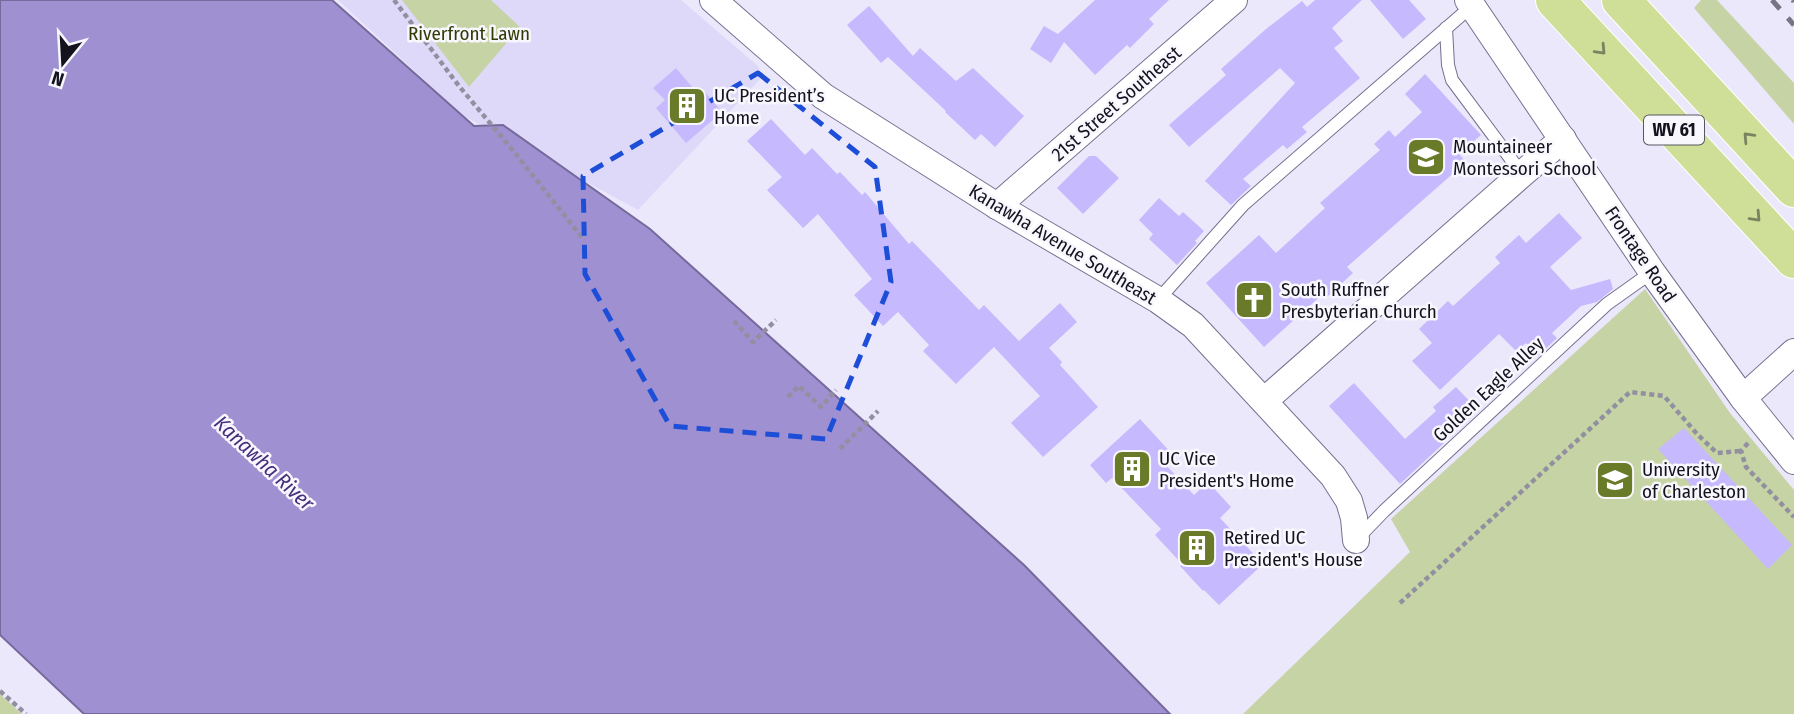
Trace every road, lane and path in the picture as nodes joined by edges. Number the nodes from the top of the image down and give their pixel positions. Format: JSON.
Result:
{"nodes":[{"id":1,"x":394,"y":0,"type":"edge"},
{"id":2,"x":713,"y":0,"type":"edge"},
{"id":3,"x":1234,"y":0,"type":"edge"},
{"id":4,"x":1555,"y":0,"type":"edge"},
{"id":5,"x":1621,"y":0,"type":"edge"},
{"id":6,"x":1470,"y":2,"type":"edge"},
{"id":7,"x":1446,"y":28,"type":"junction"},
{"id":8,"x":1563,"y":139,"type":"junction"},
{"id":9,"x":1522,"y":174,"type":"junction"},
{"id":10,"x":1794,"y":188,"type":"edge"},
{"id":11,"x":997,"y":206,"type":"junction"},
{"id":12,"x":584,"y":240,"type":"dead end"},
{"id":13,"x":1794,"y":259,"type":"edge"},
{"id":14,"x":1652,"y":272,"type":"junction"},
{"id":15,"x":1158,"y":300,"type":"junction"},
{"id":16,"x":776,"y":320,"type":"dead end"},
{"id":17,"x":734,"y":321,"type":"dead end"},
{"id":18,"x":1794,"y":352,"type":"edge"},
{"id":19,"x":836,"y":390,"type":"dead end"},
{"id":20,"x":788,"y":397,"type":"dead end"},
{"id":21,"x":1743,"y":398,"type":"junction"},
{"id":22,"x":1264,"y":401,"type":"junction"},
{"id":23,"x":878,"y":411,"type":"dead end"},
{"id":24,"x":1753,"y":437,"type":"dead end"},
{"id":25,"x":840,"y":449,"type":"dead end"},
{"id":26,"x":1741,"y":451,"type":"junction"},
{"id":27,"x":1794,"y":461,"type":"edge"},
{"id":28,"x":1794,"y":517,"type":"edge"},
{"id":29,"x":1356,"y":541,"type":"joint"},
{"id":30,"x":1400,"y":603,"type":"dead end"},
{"id":31,"x":0,"y":691,"type":"edge"},
{"id":32,"x":26,"y":714,"type":"edge"}],
"edges":[{"from":1,"to":12,"type":"path"},
{"from":2,"to":11,"type":"street","name":"Kanawha Avenue Southeast"},
{"from":3,"to":11,"type":"street","name":"21st Street Southeast"},
{"from":4,"to":13,"type":"main road","number":"WV 61","one_way":true},
{"from":10,"to":5,"type":"main road","number":"WV 61","one_way":true},
{"from":6,"to":7,"type":"lane"},
{"from":6,"to":8,"type":"street","name":"Frontage Road"},
{"from":7,"to":9,"type":"lane"},
{"from":7,"to":15,"type":"lane"},
{"from":8,"to":9,"type":"street"},
{"from":8,"to":14,"type":"street","name":"Frontage Road"},
{"from":9,"to":22,"type":"street"},
{"from":11,"to":15,"type":"street","name":"Kanawha Avenue Southeast"},
{"from":14,"to":21,"type":"street","name":"Frontage Road"},
{"from":14,"to":29,"type":"lane","name":"Golden Eagle Alley"},
{"from":15,"to":22,"type":"street","name":"Kanawha Avenue Southeast"},
{"from":16,"to":17,"type":"path"},
{"from":18,"to":21,"type":"street"},
{"from":19,"to":20,"type":"path"},
{"from":21,"to":27,"type":"street","name":"Frontage Road"},
{"from":22,"to":29,"type":"street","name":"Kanawha Avenue Southeast"},
{"from":23,"to":25,"type":"path"},
{"from":24,"to":26,"type":"path"},
{"from":26,"to":28,"type":"path"},
{"from":26,"to":30,"type":"path"},
{"from":31,"to":32,"type":"path"}]}
